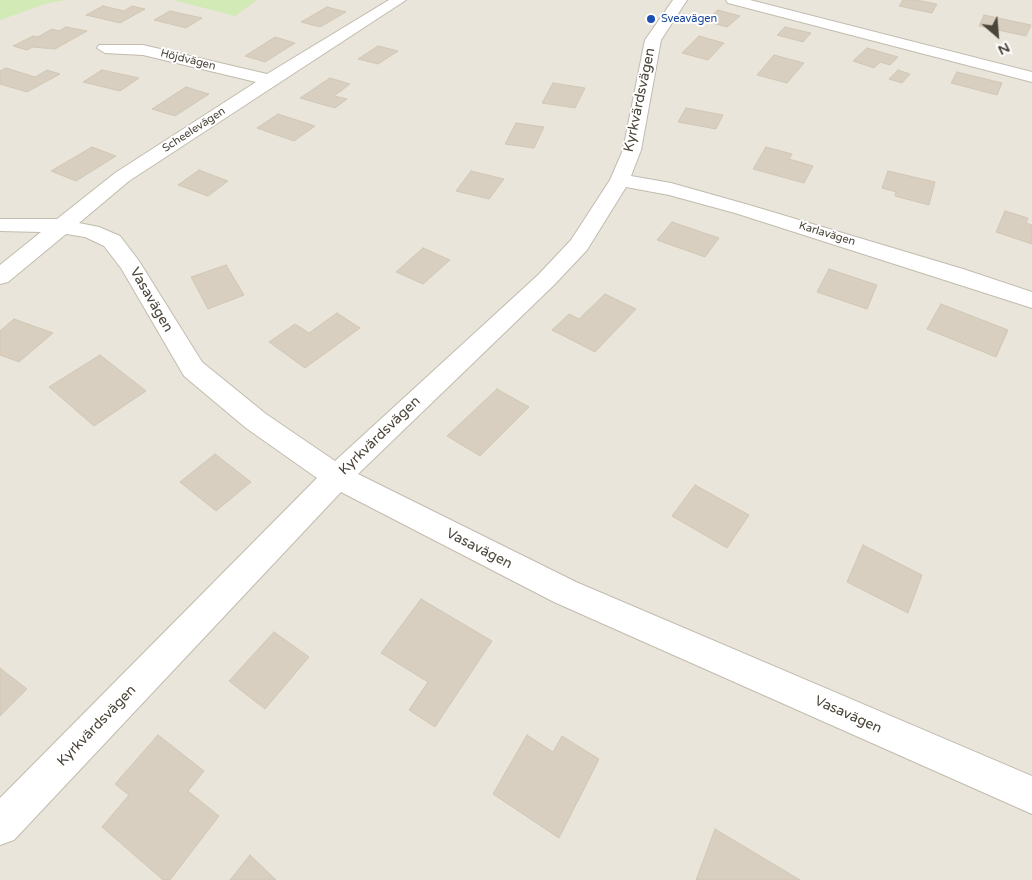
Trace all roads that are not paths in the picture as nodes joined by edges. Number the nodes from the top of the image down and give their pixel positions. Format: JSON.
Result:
{"nodes":[{"id":1,"x":399,"y":0,"type":"edge"},
{"id":2,"x":680,"y":0,"type":"edge"},
{"id":3,"x":733,"y":0,"type":"edge"},
{"id":4,"x":105,"y":48,"type":"dead end"},
{"id":5,"x":1032,"y":77,"type":"edge"},
{"id":6,"x":270,"y":80,"type":"junction"},
{"id":7,"x":620,"y":180,"type":"junction"},
{"id":8,"x":0,"y":225,"type":"edge"},
{"id":9,"x":61,"y":226,"type":"junction"},
{"id":10,"x":0,"y":277,"type":"edge"},
{"id":11,"x":1032,"y":300,"type":"edge"},
{"id":12,"x":337,"y":477,"type":"junction"},
{"id":13,"x":1032,"y":795,"type":"edge"},
{"id":14,"x":0,"y":826,"type":"edge"}],
"edges":[{"from":1,"to":6,"type":"street","name":"Scheelevägen"},
{"from":2,"to":7,"type":"street","name":"Kyrkvärdsvägen"},
{"from":3,"to":5,"type":"street"},
{"from":4,"to":6,"type":"street","name":"Höjdvägen"},
{"from":6,"to":9,"type":"street","name":"Scheelevägen"},
{"from":7,"to":11,"type":"street","name":"Karlavägen"},
{"from":7,"to":12,"type":"street","name":"Kyrkvärdsvägen"},
{"from":8,"to":9,"type":"street","name":"Vasavägen"},
{"from":9,"to":10,"type":"street","name":"Scheelevägen"},
{"from":9,"to":12,"type":"street","name":"Vasavägen"},
{"from":12,"to":13,"type":"street","name":"Vasavägen"},
{"from":12,"to":14,"type":"street","name":"Kyrkvärdsvägen"}]}
